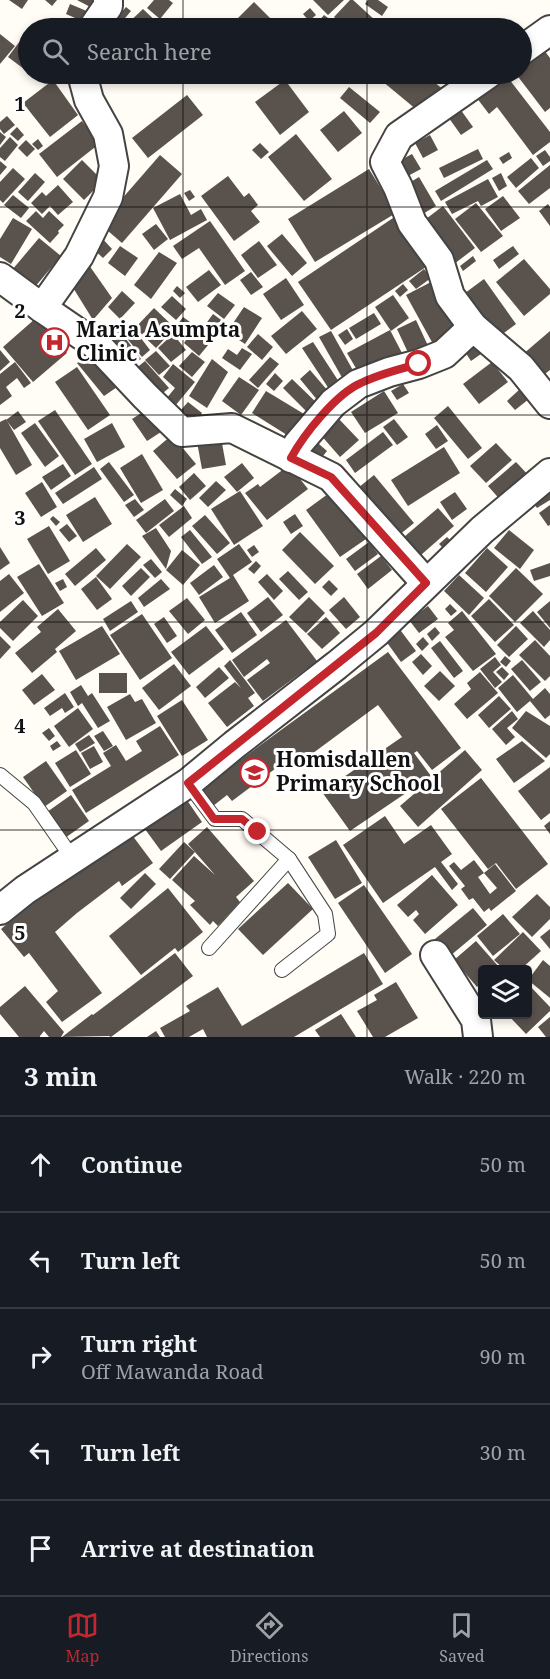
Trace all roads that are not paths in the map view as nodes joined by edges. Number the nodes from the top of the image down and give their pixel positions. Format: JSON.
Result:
{"nodes":[{"id":1,"x":108,"y":0,"type":"edge"},
{"id":2,"x":100,"y":18,"type":"edge"},
{"id":3,"x":550,"y":30,"type":"edge"},
{"id":4,"x":532,"y":43,"type":"edge"},
{"id":5,"x":85,"y":84,"type":"edge"},
{"id":6,"x":474,"y":84,"type":"edge"},
{"id":7,"x":0,"y":277,"type":"edge"},
{"id":8,"x":42,"y":308,"type":"junction"},
{"id":9,"x":473,"y":327,"type":"junction"},
{"id":10,"x":550,"y":404,"type":"edge"},
{"id":11,"x":291,"y":458,"type":"junction"},
{"id":12,"x":550,"y":474,"type":"edge"},
{"id":13,"x":426,"y":583,"type":"junction"},
{"id":14,"x":0,"y":775,"type":"edge"},
{"id":15,"x":188,"y":783,"type":"junction"},
{"id":16,"x":73,"y":859,"type":"junction"},
{"id":17,"x":289,"y":859,"type":"junction"},
{"id":18,"x":0,"y":910,"type":"edge"},
{"id":19,"x":209,"y":948,"type":"dead end"},
{"id":20,"x":435,"y":955,"type":"dead end"},
{"id":21,"x":282,"y":970,"type":"dead end"},
{"id":22,"x":478,"y":1037,"type":"edge"}],
"edges":[{"from":1,"to":2,"type":"street"},
{"from":3,"to":4,"type":"street"},
{"from":5,"to":8,"type":"street"},
{"from":6,"to":9,"type":"street"},
{"from":7,"to":8,"type":"street"},
{"from":8,"to":11,"type":"street"},
{"from":9,"to":10,"type":"street"},
{"from":9,"to":11,"type":"street"},
{"from":11,"to":13,"type":"street"},
{"from":12,"to":13,"type":"street"},
{"from":13,"to":15,"type":"street"},
{"from":14,"to":16,"type":"lane"},
{"from":15,"to":16,"type":"street"},
{"from":15,"to":17,"type":"lane"},
{"from":16,"to":18,"type":"street"},
{"from":17,"to":19,"type":"lane"},
{"from":17,"to":21,"type":"lane"},
{"from":20,"to":22,"type":"street"}]}
